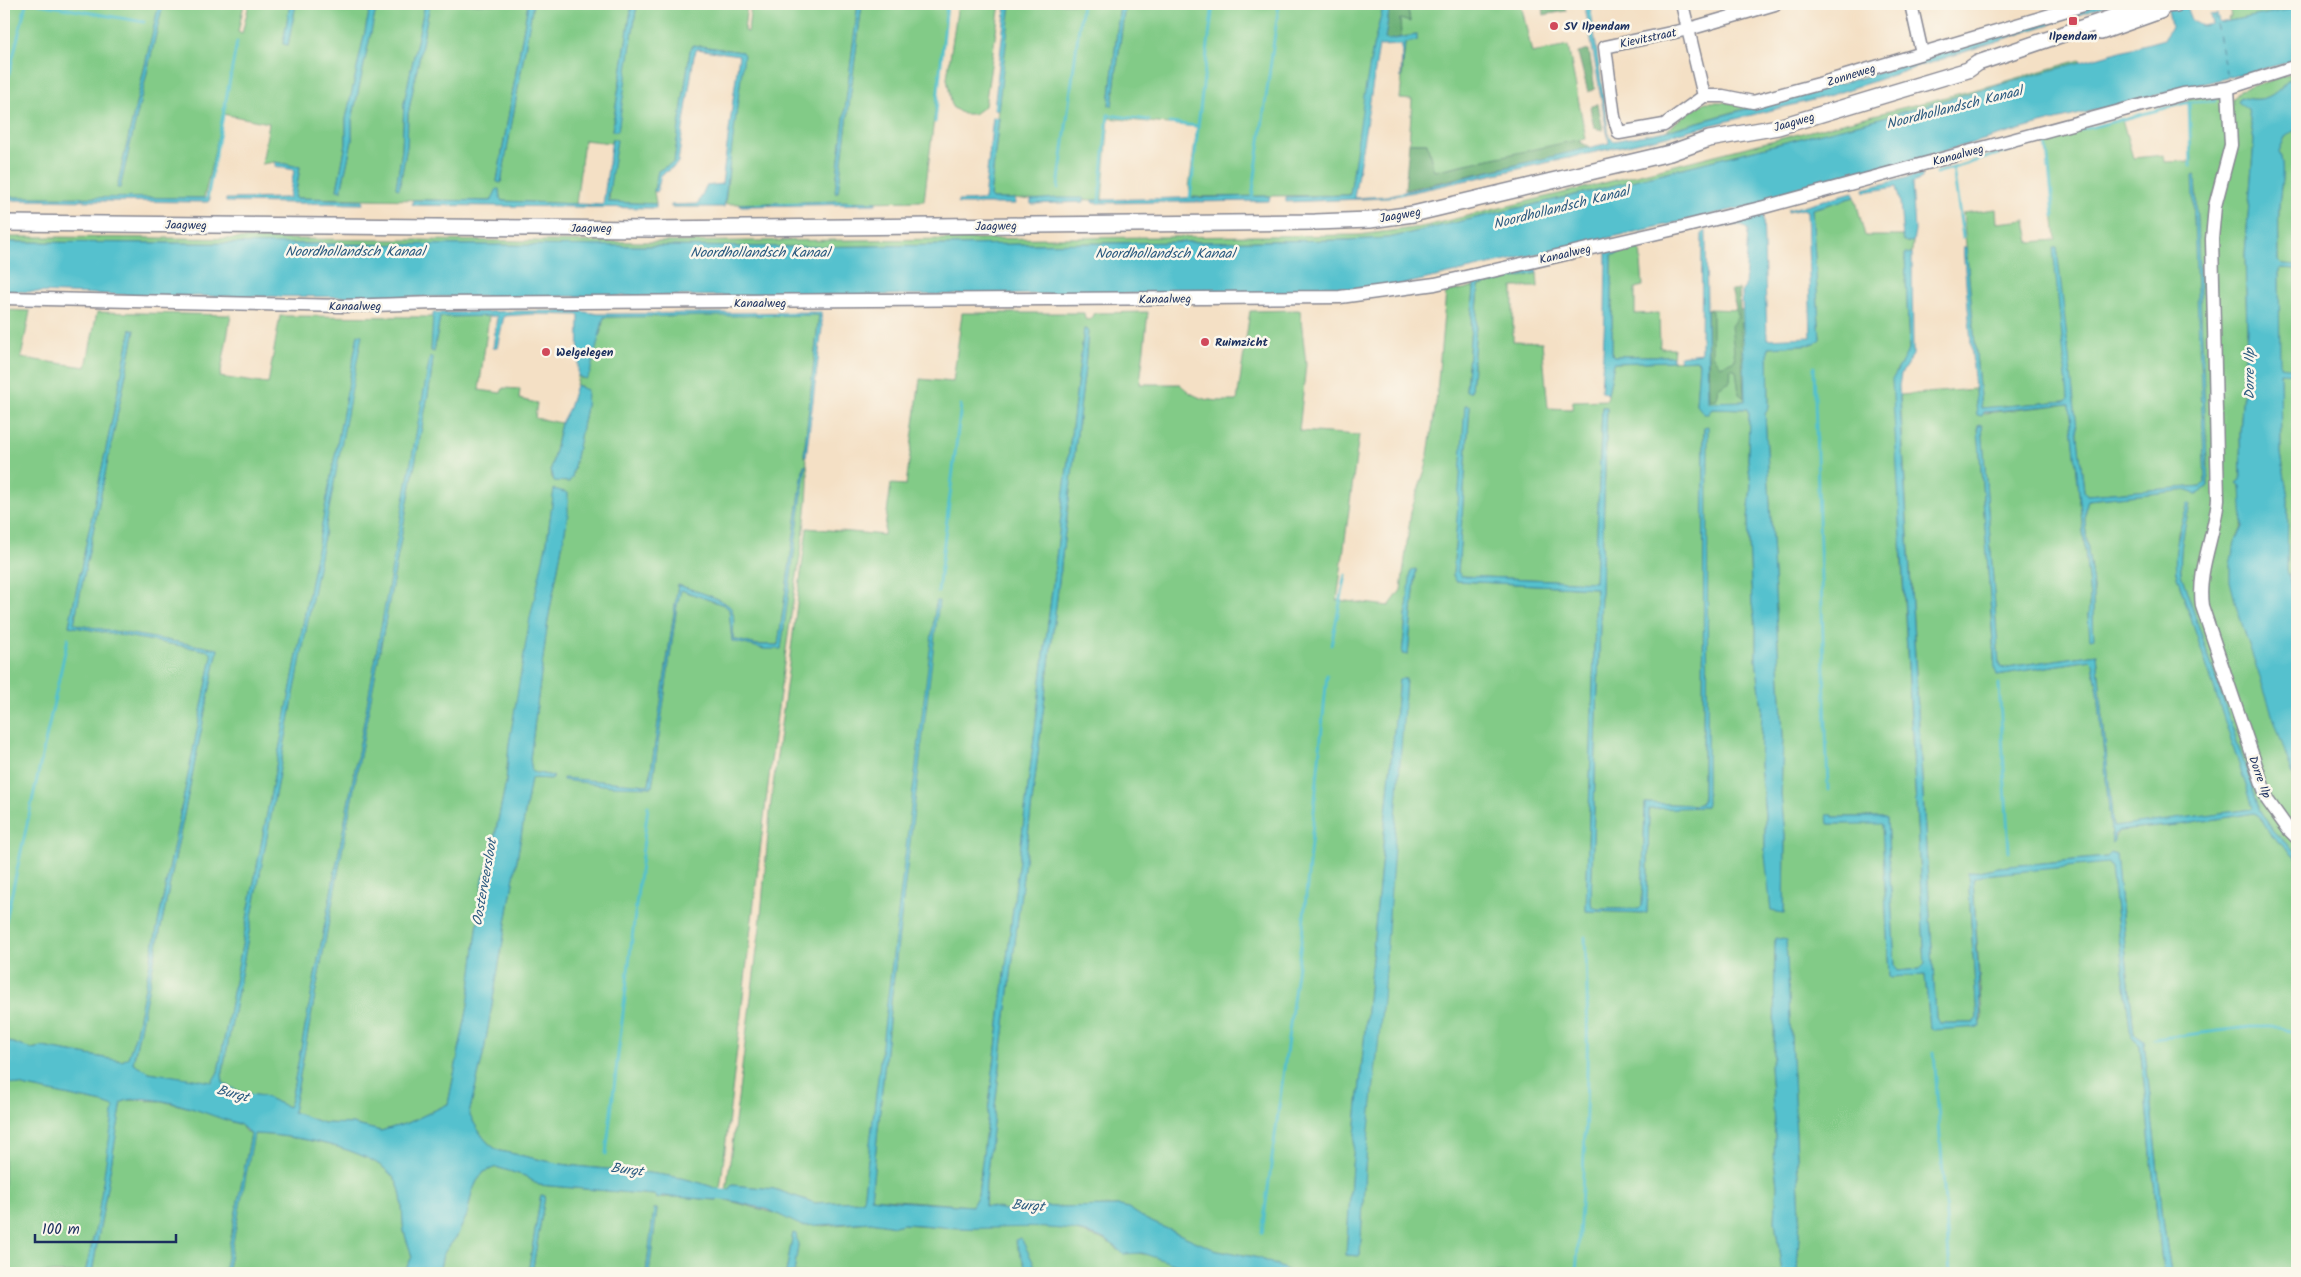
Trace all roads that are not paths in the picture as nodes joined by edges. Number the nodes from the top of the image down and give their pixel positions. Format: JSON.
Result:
{"nodes":[{"id":1,"x":1682,"y":4,"type":"edge"},
{"id":2,"x":1775,"y":4,"type":"edge"},
{"id":3,"x":1911,"y":4,"type":"edge"},
{"id":4,"x":2087,"y":4,"type":"edge"},
{"id":5,"x":2154,"y":6,"type":"edge"},
{"id":6,"x":1689,"y":29,"type":"junction"},
{"id":7,"x":1922,"y":54,"type":"junction"},
{"id":8,"x":2297,"y":66,"type":"edge"},
{"id":9,"x":2228,"y":88,"type":"junction"},
{"id":10,"x":1704,"y":96,"type":"junction"},
{"id":11,"x":4,"y":223,"type":"edge"},
{"id":12,"x":4,"y":298,"type":"edge"},
{"id":13,"x":2297,"y":838,"type":"edge"}],
"edges":[{"from":1,"to":6,"type":"street"},
{"from":2,"to":6,"type":"street","name":"Kievitstraat"},
{"from":3,"to":7,"type":"street"},
{"from":4,"to":7,"type":"street","name":"Zonneweg"},
{"from":5,"to":11,"type":"main road","name":"Jaagweg"},
{"from":6,"to":10,"type":"street"},
{"from":6,"to":10,"type":"street","name":"Kievitstraat"},
{"from":7,"to":10,"type":"street","name":"Zonneweg"},
{"from":8,"to":9,"type":"street","name":"Kanaalweg"},
{"from":9,"to":12,"type":"street","name":"Kanaalweg"},
{"from":9,"to":13,"type":"street","name":"Dorre Ilp"}]}
